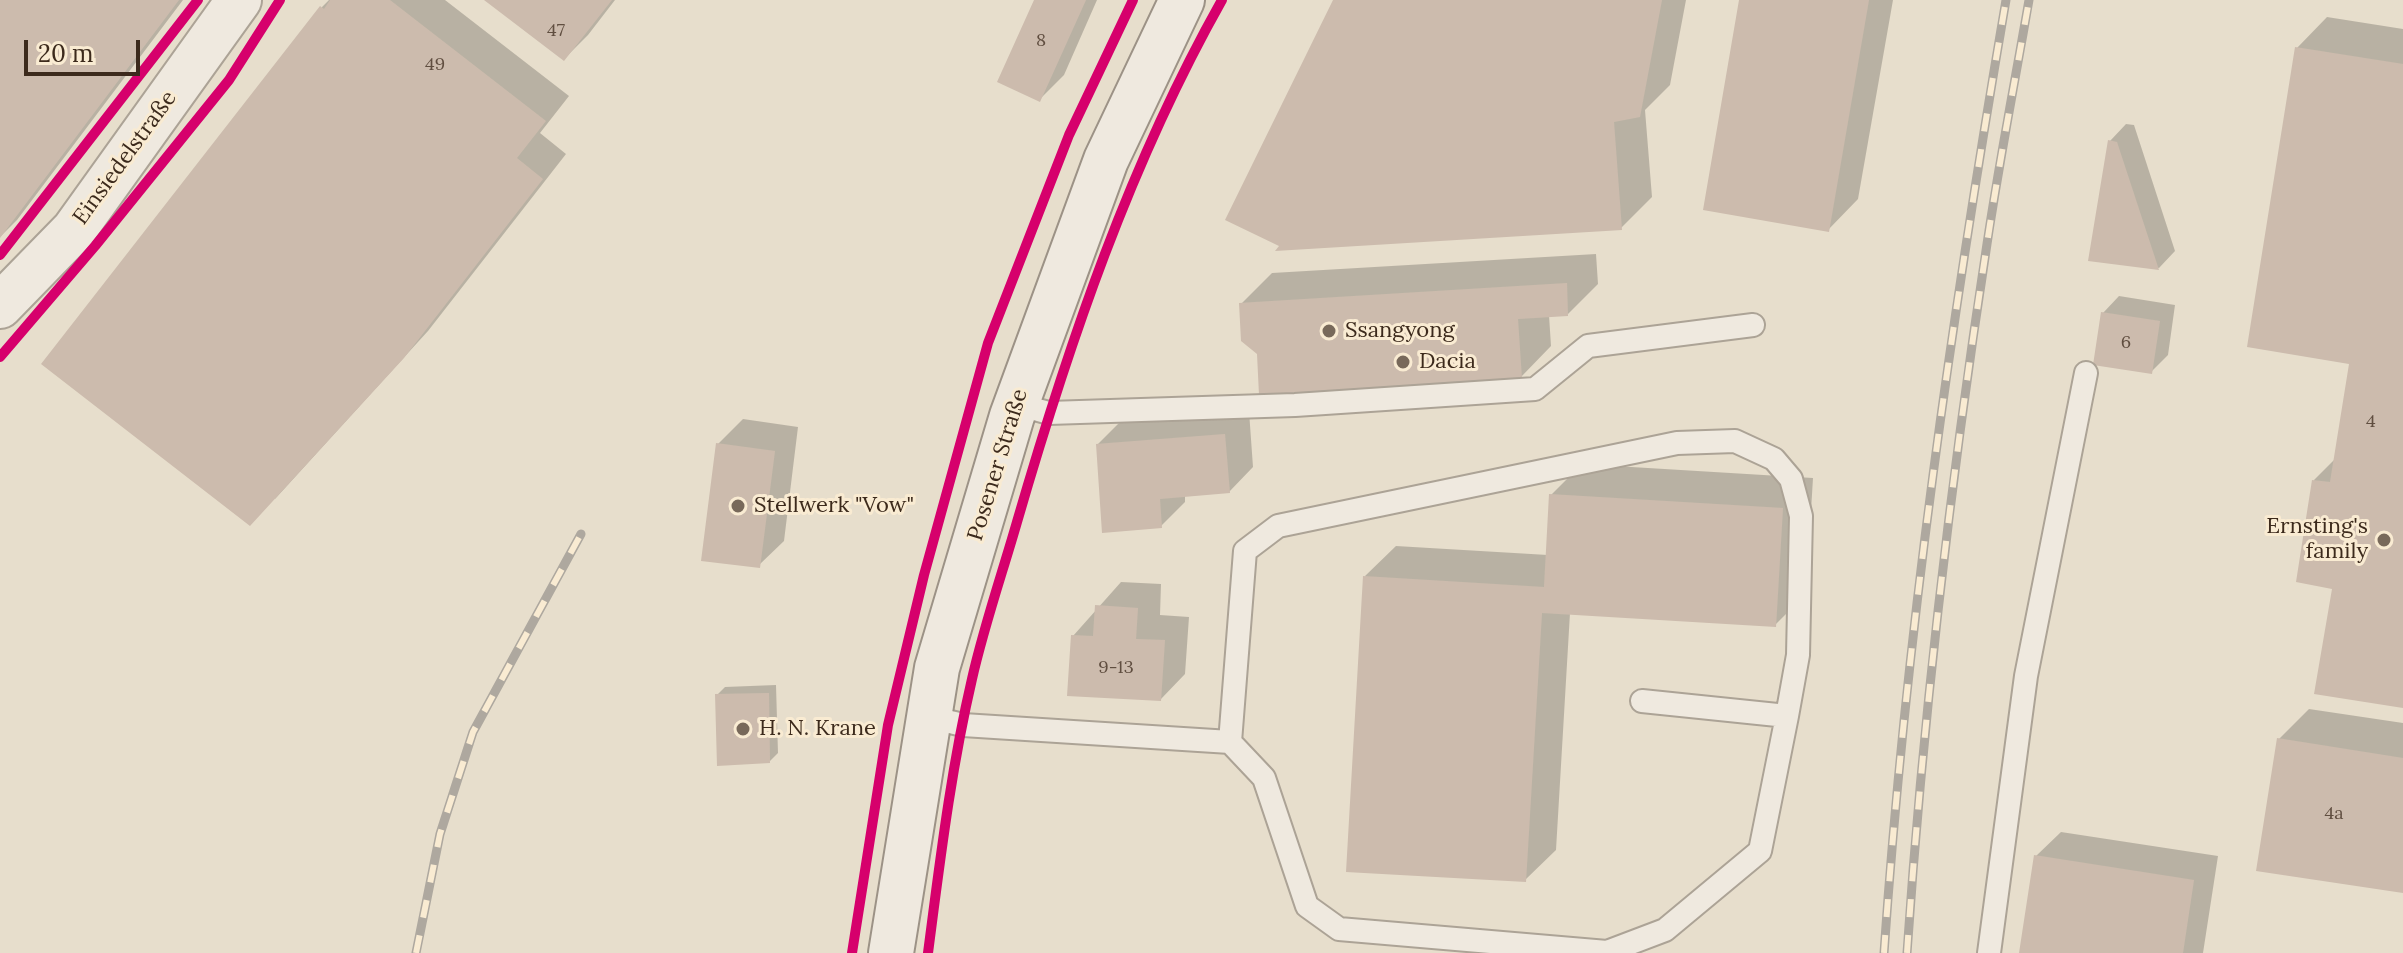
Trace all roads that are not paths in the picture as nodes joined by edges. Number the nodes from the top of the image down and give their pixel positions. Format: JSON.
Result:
{"nodes":[{"id":1,"x":239,"y":0,"type":"edge"},
{"id":2,"x":1182,"y":0,"type":"edge"},
{"id":3,"x":0,"y":306,"type":"edge"},
{"id":4,"x":1753,"y":325,"type":"dead end"},
{"id":5,"x":2086,"y":373,"type":"dead end"},
{"id":6,"x":1016,"y":404,"type":"junction"},
{"id":7,"x":1642,"y":701,"type":"dead end"},
{"id":8,"x":1787,"y":716,"type":"junction"},
{"id":9,"x":929,"y":717,"type":"junction"},
{"id":10,"x":1230,"y":742,"type":"junction"},
{"id":11,"x":891,"y":953,"type":"edge"},
{"id":12,"x":1989,"y":953,"type":"edge"}],
"edges":[{"from":1,"to":3,"type":"street","name":"Einsiedelstraße"},
{"from":2,"to":6,"type":"street","name":"Posener Straße"},
{"from":4,"to":6,"type":"lane"},
{"from":5,"to":12,"type":"lane"},
{"from":6,"to":9,"type":"street","name":"Posener Straße"},
{"from":7,"to":8,"type":"lane"},
{"from":8,"to":10,"type":"lane"},
{"from":8,"to":10,"type":"lane"},
{"from":9,"to":10,"type":"lane"},
{"from":9,"to":11,"type":"street","name":"Posener Straße"}]}
